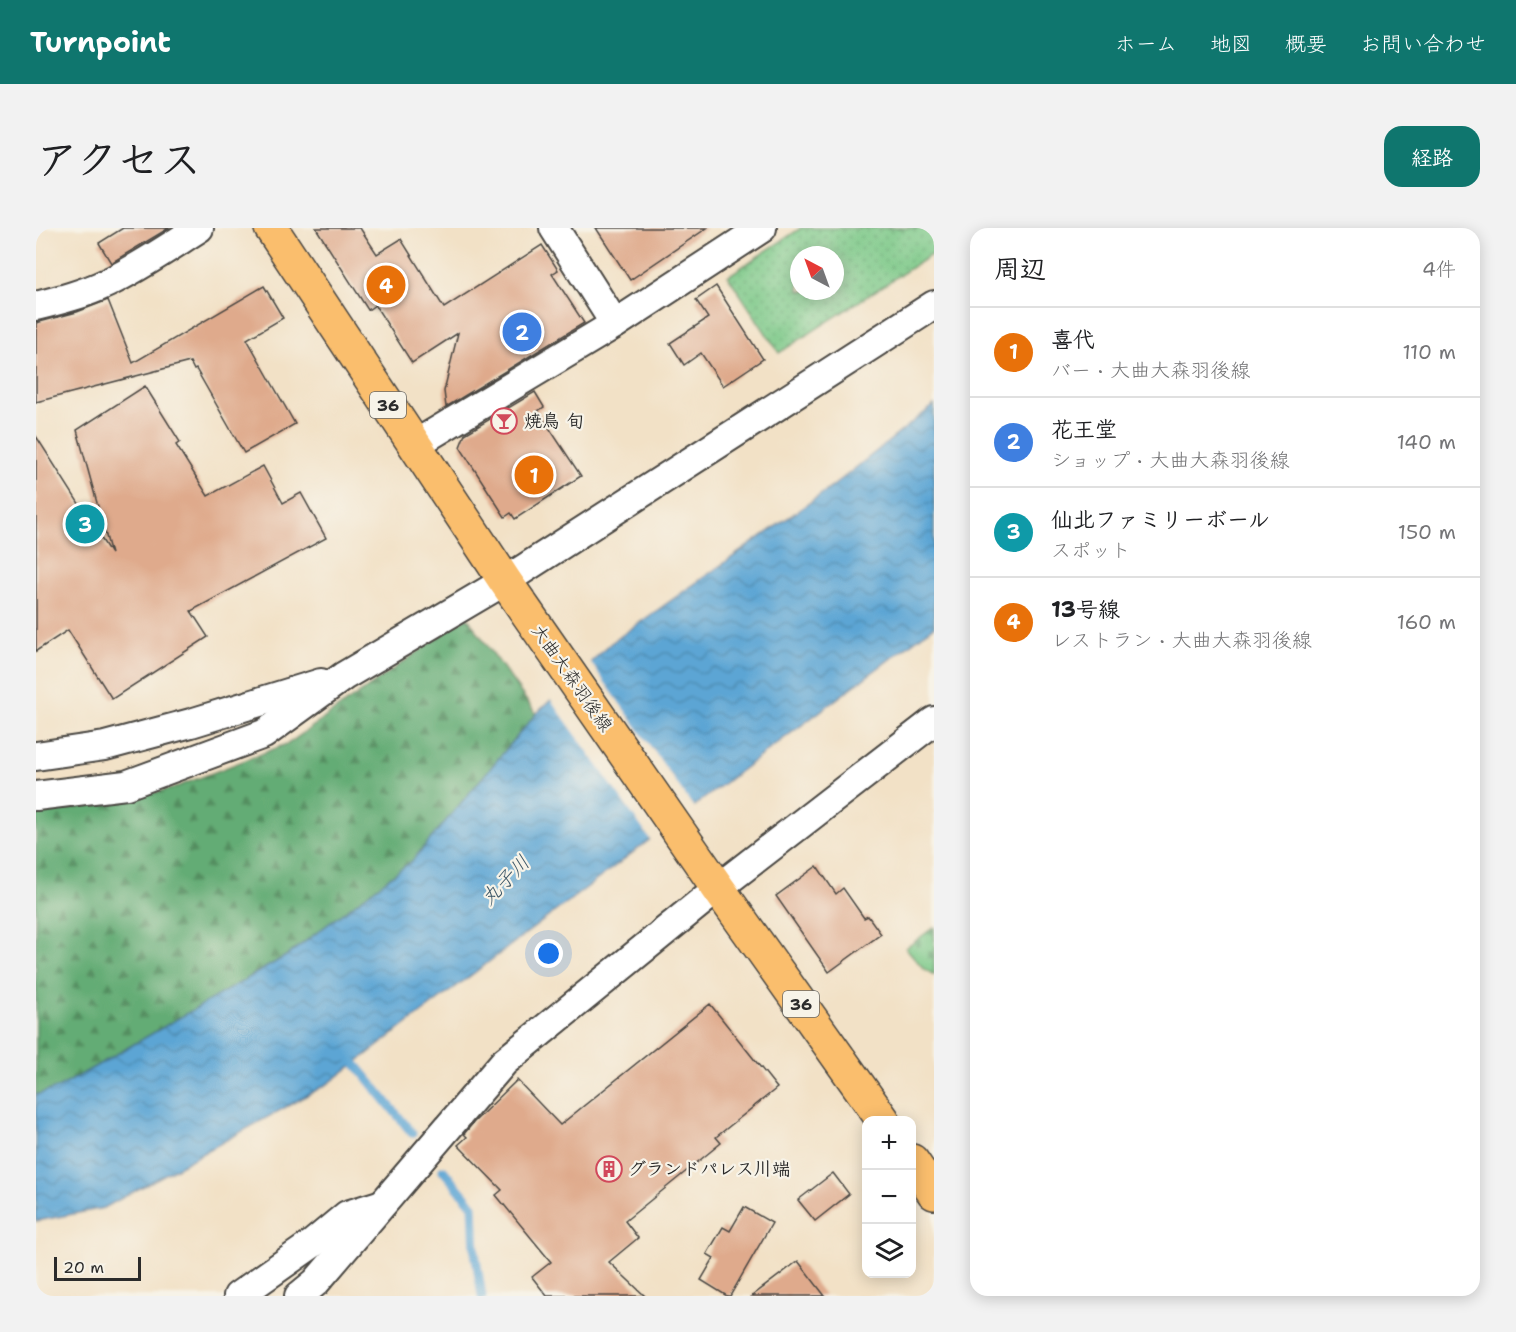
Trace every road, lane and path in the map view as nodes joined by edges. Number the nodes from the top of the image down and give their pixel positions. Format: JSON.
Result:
{"nodes":[{"id":1,"x":199,"y":228,"type":"edge"},
{"id":2,"x":271,"y":228,"type":"edge"},
{"id":3,"x":554,"y":228,"type":"edge"},
{"id":4,"x":762,"y":228,"type":"edge"},
{"id":5,"x":934,"y":305,"type":"edge"},
{"id":6,"x":36,"y":306,"type":"edge"},
{"id":7,"x":615,"y":324,"type":"junction"},
{"id":8,"x":414,"y":446,"type":"junction"},
{"id":9,"x":505,"y":581,"type":"junction"},
{"id":10,"x":344,"y":676,"type":"junction"},
{"id":11,"x":934,"y":721,"type":"edge"},
{"id":12,"x":36,"y":756,"type":"edge"},
{"id":13,"x":36,"y":796,"type":"edge"},
{"id":14,"x":718,"y":888,"type":"junction"},
{"id":15,"x":880,"y":1116,"type":"edge"},
{"id":16,"x":916,"y":1167,"type":"edge"},
{"id":17,"x":934,"y":1193,"type":"edge"},
{"id":18,"x":382,"y":1204,"type":"junction"},
{"id":19,"x":238,"y":1296,"type":"edge"},
{"id":20,"x":299,"y":1296,"type":"edge"}],
"edges":[{"from":1,"to":6,"type":"street"},
{"from":2,"to":8,"type":"main road","name":"大曲大森羽後線","number":"36"},
{"from":3,"to":7,"type":"street"},
{"from":4,"to":7,"type":"street"},
{"from":5,"to":9,"type":"street"},
{"from":7,"to":8,"type":"street"},
{"from":8,"to":9,"type":"main road","name":"大曲大森羽後線","number":"36"},
{"from":9,"to":10,"type":"street"},
{"from":9,"to":14,"type":"main road","name":"大曲大森羽後線","number":"36"},
{"from":10,"to":12,"type":"street"},
{"from":10,"to":13,"type":"street"},
{"from":11,"to":14,"type":"street"},
{"from":14,"to":15,"type":"main road","name":"大曲大森羽後線","number":"36"},
{"from":14,"to":18,"type":"street"},
{"from":16,"to":17,"type":"main road"},
{"from":18,"to":19,"type":"street"},
{"from":18,"to":20,"type":"street"}]}
